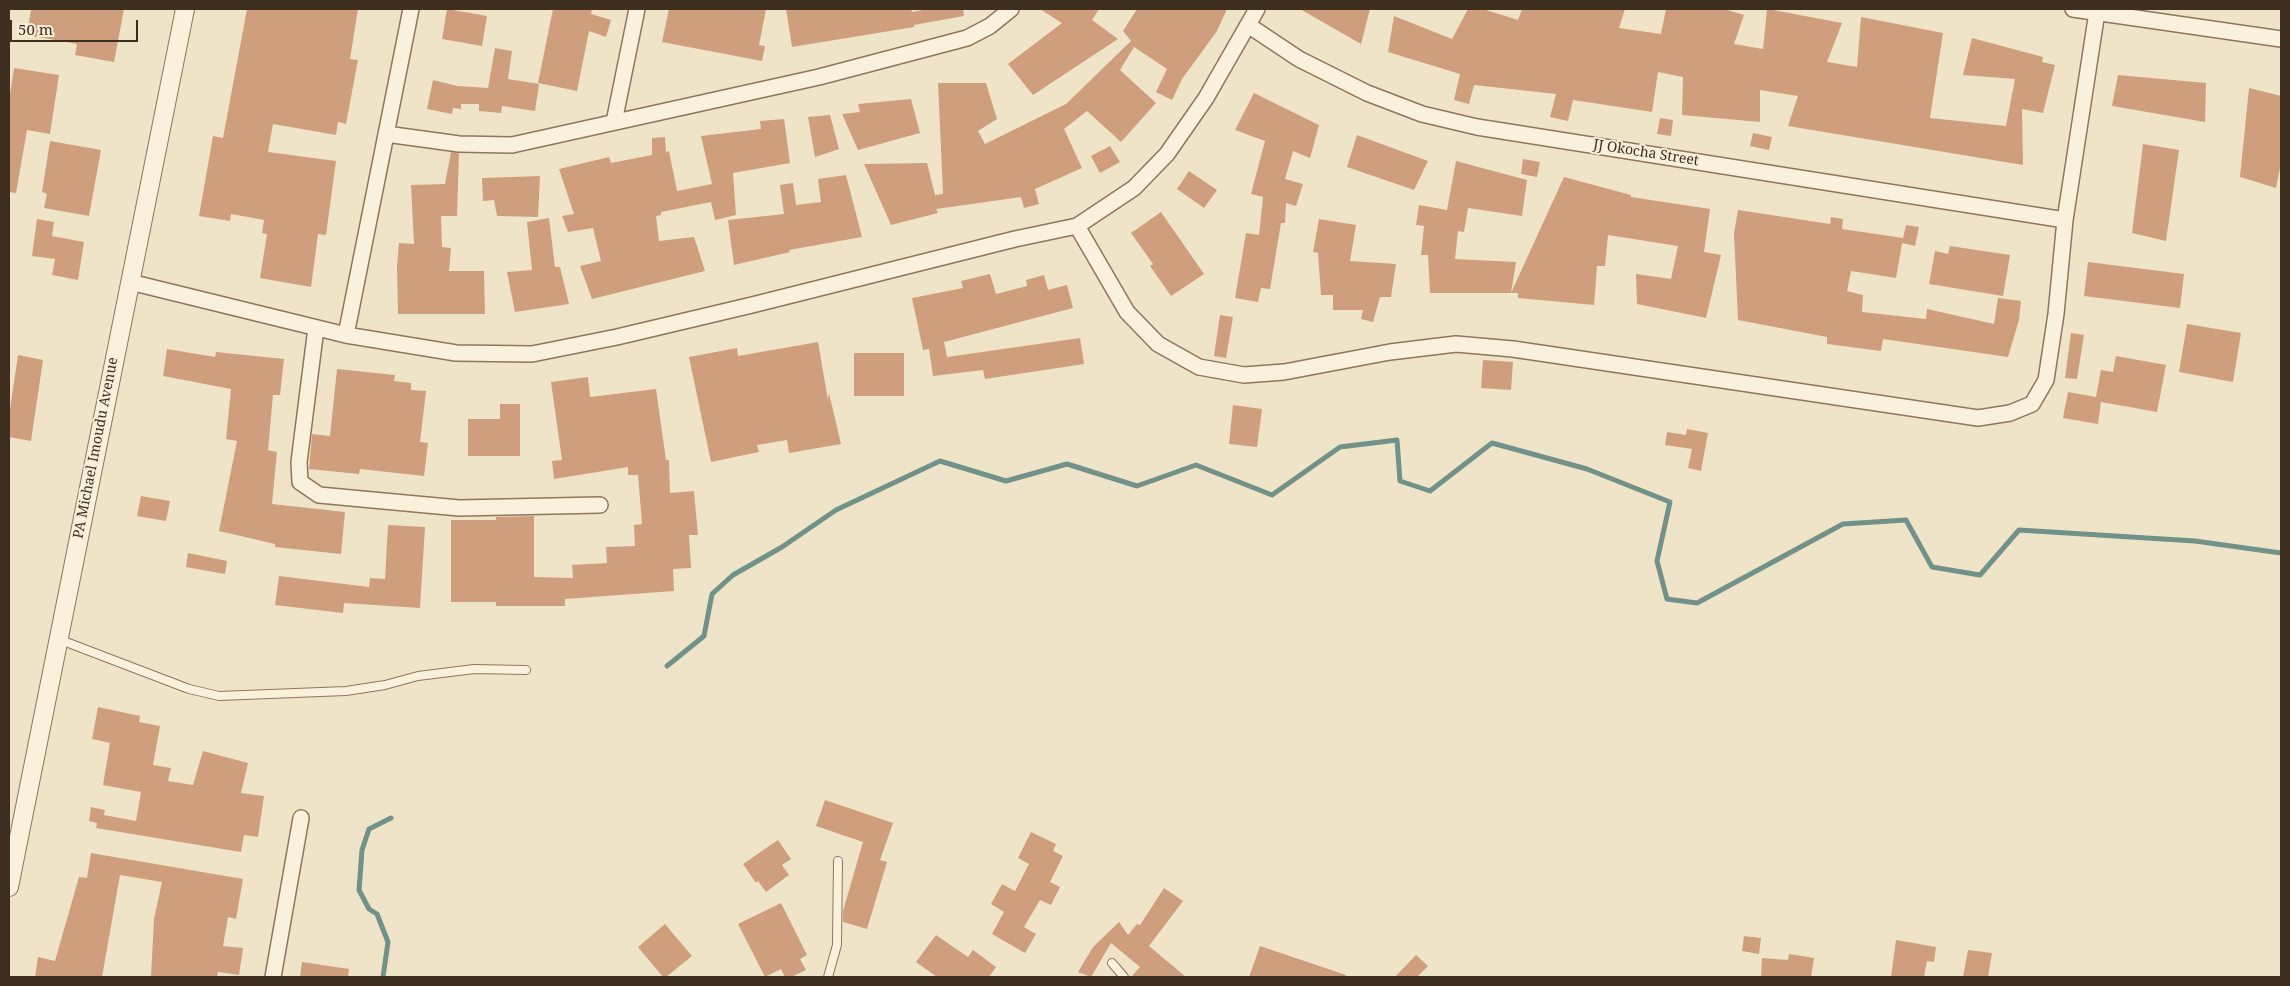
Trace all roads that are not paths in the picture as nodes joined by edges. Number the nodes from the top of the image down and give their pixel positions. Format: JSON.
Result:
{"nodes":[{"id":1,"x":185,"y":9,"type":"edge"},
{"id":2,"x":411,"y":9,"type":"edge"},
{"id":3,"x":637,"y":9,"type":"edge"},
{"id":4,"x":1011,"y":9,"type":"edge"},
{"id":5,"x":1257,"y":9,"type":"edge"},
{"id":6,"x":2073,"y":9,"type":"edge"},
{"id":7,"x":2097,"y":12,"type":"junction"},
{"id":8,"x":1248,"y":25,"type":"junction"},
{"id":9,"x":2281,"y":39,"type":"edge"},
{"id":10,"x":614,"y":122,"type":"junction"},
{"id":11,"x":386,"y":134,"type":"junction"},
{"id":12,"x":2065,"y":220,"type":"junction"},
{"id":13,"x":1077,"y":226,"type":"junction"},
{"id":14,"x":130,"y":282,"type":"junction"},
{"id":15,"x":316,"y":328,"type":"junction"},
{"id":16,"x":346,"y":335,"type":"junction"},
{"id":17,"x":600,"y":505,"type":"dead end"},
{"id":18,"x":58,"y":639,"type":"junction"},
{"id":19,"x":526,"y":670,"type":"dead end"},
{"id":20,"x":301,"y":818,"type":"dead end"},
{"id":21,"x":838,"y":861,"type":"dead end"},
{"id":22,"x":9,"y":887,"type":"edge"},
{"id":23,"x":1112,"y":963,"type":"dead end"},
{"id":24,"x":273,"y":977,"type":"edge"},
{"id":25,"x":828,"y":977,"type":"edge"},
{"id":26,"x":1124,"y":977,"type":"edge"}],
"edges":[{"from":1,"to":14,"type":"street","name":"PA Michael Imoudu Avenue"},
{"from":2,"to":11,"type":"street"},
{"from":3,"to":10,"type":"street"},
{"from":4,"to":10,"type":"street"},
{"from":5,"to":8,"type":"street"},
{"from":6,"to":7,"type":"street"},
{"from":7,"to":9,"type":"street"},
{"from":7,"to":12,"type":"street"},
{"from":8,"to":12,"type":"street","name":"JJ Okocha Street"},
{"from":8,"to":13,"type":"street"},
{"from":10,"to":11,"type":"street"},
{"from":11,"to":16,"type":"street"},
{"from":12,"to":13,"type":"street"},
{"from":13,"to":16,"type":"street"},
{"from":14,"to":15,"type":"street"},
{"from":14,"to":18,"type":"street","name":"PA Michael Imoudu Avenue"},
{"from":15,"to":16,"type":"street"},
{"from":15,"to":17,"type":"street"},
{"from":18,"to":19,"type":"lane"},
{"from":18,"to":22,"type":"street","name":"PA Michael Imoudu Avenue"},
{"from":20,"to":24,"type":"street"},
{"from":21,"to":25,"type":"lane"},
{"from":23,"to":26,"type":"lane"}]}
